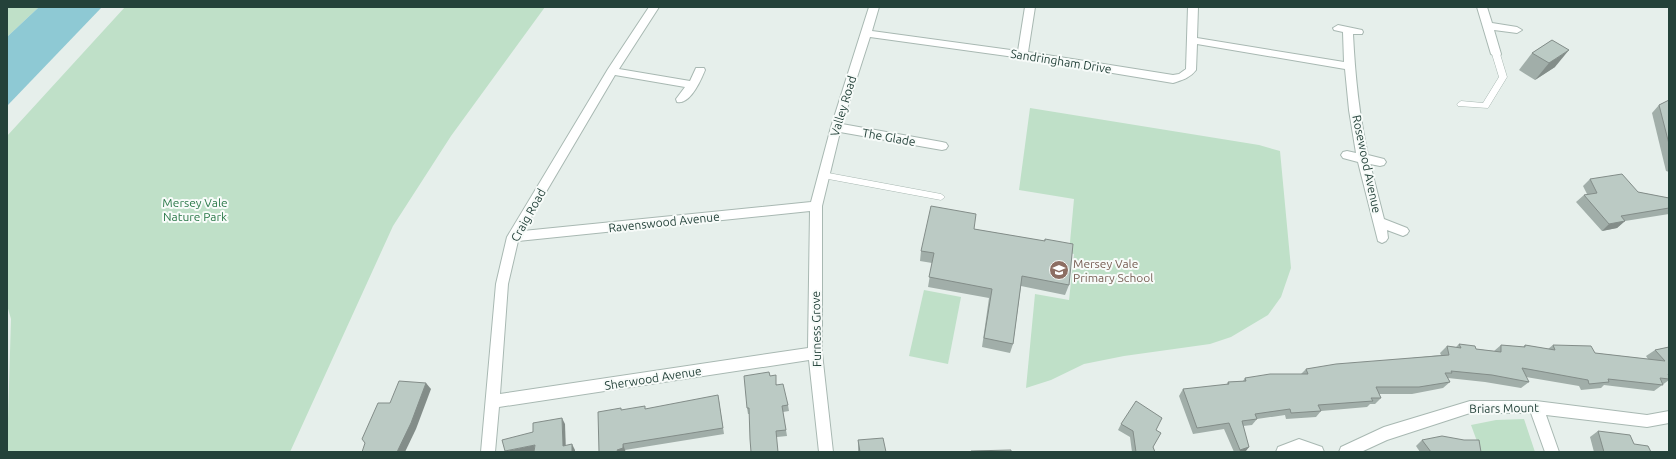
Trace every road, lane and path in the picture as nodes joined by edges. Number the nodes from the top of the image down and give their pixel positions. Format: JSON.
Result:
{"nodes":[{"id":1,"x":654,"y":7,"type":"edge"},
{"id":2,"x":874,"y":7,"type":"edge"},
{"id":3,"x":1030,"y":7,"type":"edge"},
{"id":4,"x":1193,"y":7,"type":"edge"},
{"id":5,"x":1482,"y":7,"type":"edge"},
{"id":6,"x":1488,"y":26,"type":"junction"},
{"id":7,"x":1348,"y":30,"type":"dead end"},
{"id":8,"x":1517,"y":30,"type":"dead end"},
{"id":9,"x":866,"y":33,"type":"junction"},
{"id":10,"x":1192,"y":40,"type":"junction"},
{"id":11,"x":1496,"y":54,"type":"joint"},
{"id":12,"x":1022,"y":55,"type":"junction"},
{"id":13,"x":1349,"y":66,"type":"junction"},
{"id":14,"x":700,"y":70,"type":"dead end"},
{"id":15,"x":612,"y":71,"type":"junction"},
{"id":16,"x":693,"y":85,"type":"junction"},
{"id":17,"x":681,"y":99,"type":"dead end"},
{"id":18,"x":1461,"y":104,"type":"dead end"},
{"id":19,"x":836,"y":127,"type":"junction"},
{"id":20,"x":942,"y":146,"type":"dead end"},
{"id":21,"x":1347,"y":155,"type":"dead end"},
{"id":22,"x":1363,"y":159,"type":"junction"},
{"id":23,"x":1380,"y":162,"type":"dead end"},
{"id":24,"x":823,"y":174,"type":"junction"},
{"id":25,"x":941,"y":197,"type":"dead end"},
{"id":26,"x":816,"y":206,"type":"junction"},
{"id":27,"x":1379,"y":222,"type":"junction"},
{"id":28,"x":1403,"y":231,"type":"dead end"},
{"id":29,"x":513,"y":238,"type":"junction"},
{"id":30,"x":1382,"y":238,"type":"dead end"},
{"id":31,"x":815,"y":353,"type":"junction"},
{"id":32,"x":491,"y":402,"type":"junction"},
{"id":33,"x":1536,"y":407,"type":"junction"},
{"id":34,"x":1669,"y":417,"type":"edge"},
{"id":35,"x":488,"y":452,"type":"edge"},
{"id":36,"x":826,"y":452,"type":"edge"},
{"id":37,"x":1283,"y":452,"type":"edge"},
{"id":38,"x":1317,"y":452,"type":"edge"},
{"id":39,"x":1346,"y":452,"type":"edge"},
{"id":40,"x":1552,"y":452,"type":"edge"}],
"edges":[{"from":1,"to":15,"type":"street","name":"Craig Road"},
{"from":2,"to":9,"type":"street","name":"Valley Road"},
{"from":3,"to":12,"type":"street"},
{"from":4,"to":10,"type":"street","name":"Sandringham Drive"},
{"from":5,"to":6,"type":"street"},
{"from":6,"to":8,"type":"street"},
{"from":6,"to":11,"type":"street"},
{"from":7,"to":13,"type":"street","name":"Rosewood Avenue"},
{"from":9,"to":12,"type":"street","name":"Sandringham Drive"},
{"from":9,"to":19,"type":"street","name":"Valley Road"},
{"from":10,"to":12,"type":"street","name":"Sandringham Drive"},
{"from":10,"to":13,"type":"street"},
{"from":11,"to":18,"type":"lane"},
{"from":13,"to":22,"type":"street","name":"Rosewood Avenue"},
{"from":14,"to":16,"type":"street"},
{"from":15,"to":16,"type":"street"},
{"from":15,"to":29,"type":"street","name":"Craig Road"},
{"from":16,"to":17,"type":"street"},
{"from":19,"to":20,"type":"street","name":"The Glade"},
{"from":19,"to":24,"type":"street","name":"Valley Road"},
{"from":21,"to":22,"type":"street"},
{"from":22,"to":23,"type":"street"},
{"from":22,"to":27,"type":"street","name":"Rosewood Avenue"},
{"from":24,"to":25,"type":"lane"},
{"from":24,"to":26,"type":"street","name":"Valley Road"},
{"from":26,"to":29,"type":"street","name":"Ravenswood Avenue"},
{"from":26,"to":31,"type":"street","name":"Furness Grove"},
{"from":27,"to":28,"type":"street"},
{"from":27,"to":30,"type":"street","name":"Rosewood Avenue"},
{"from":29,"to":32,"type":"street","name":"Craig Road"},
{"from":31,"to":32,"type":"street","name":"Sherwood Avenue"},
{"from":31,"to":36,"type":"street","name":"Furness Grove"},
{"from":32,"to":35,"type":"street","name":"Craig Road"},
{"from":33,"to":34,"type":"street","name":"Briars Mount"},
{"from":33,"to":39,"type":"street","name":"Briars Mount"},
{"from":33,"to":40,"type":"street"},
{"from":37,"to":38,"type":"street"}]}
